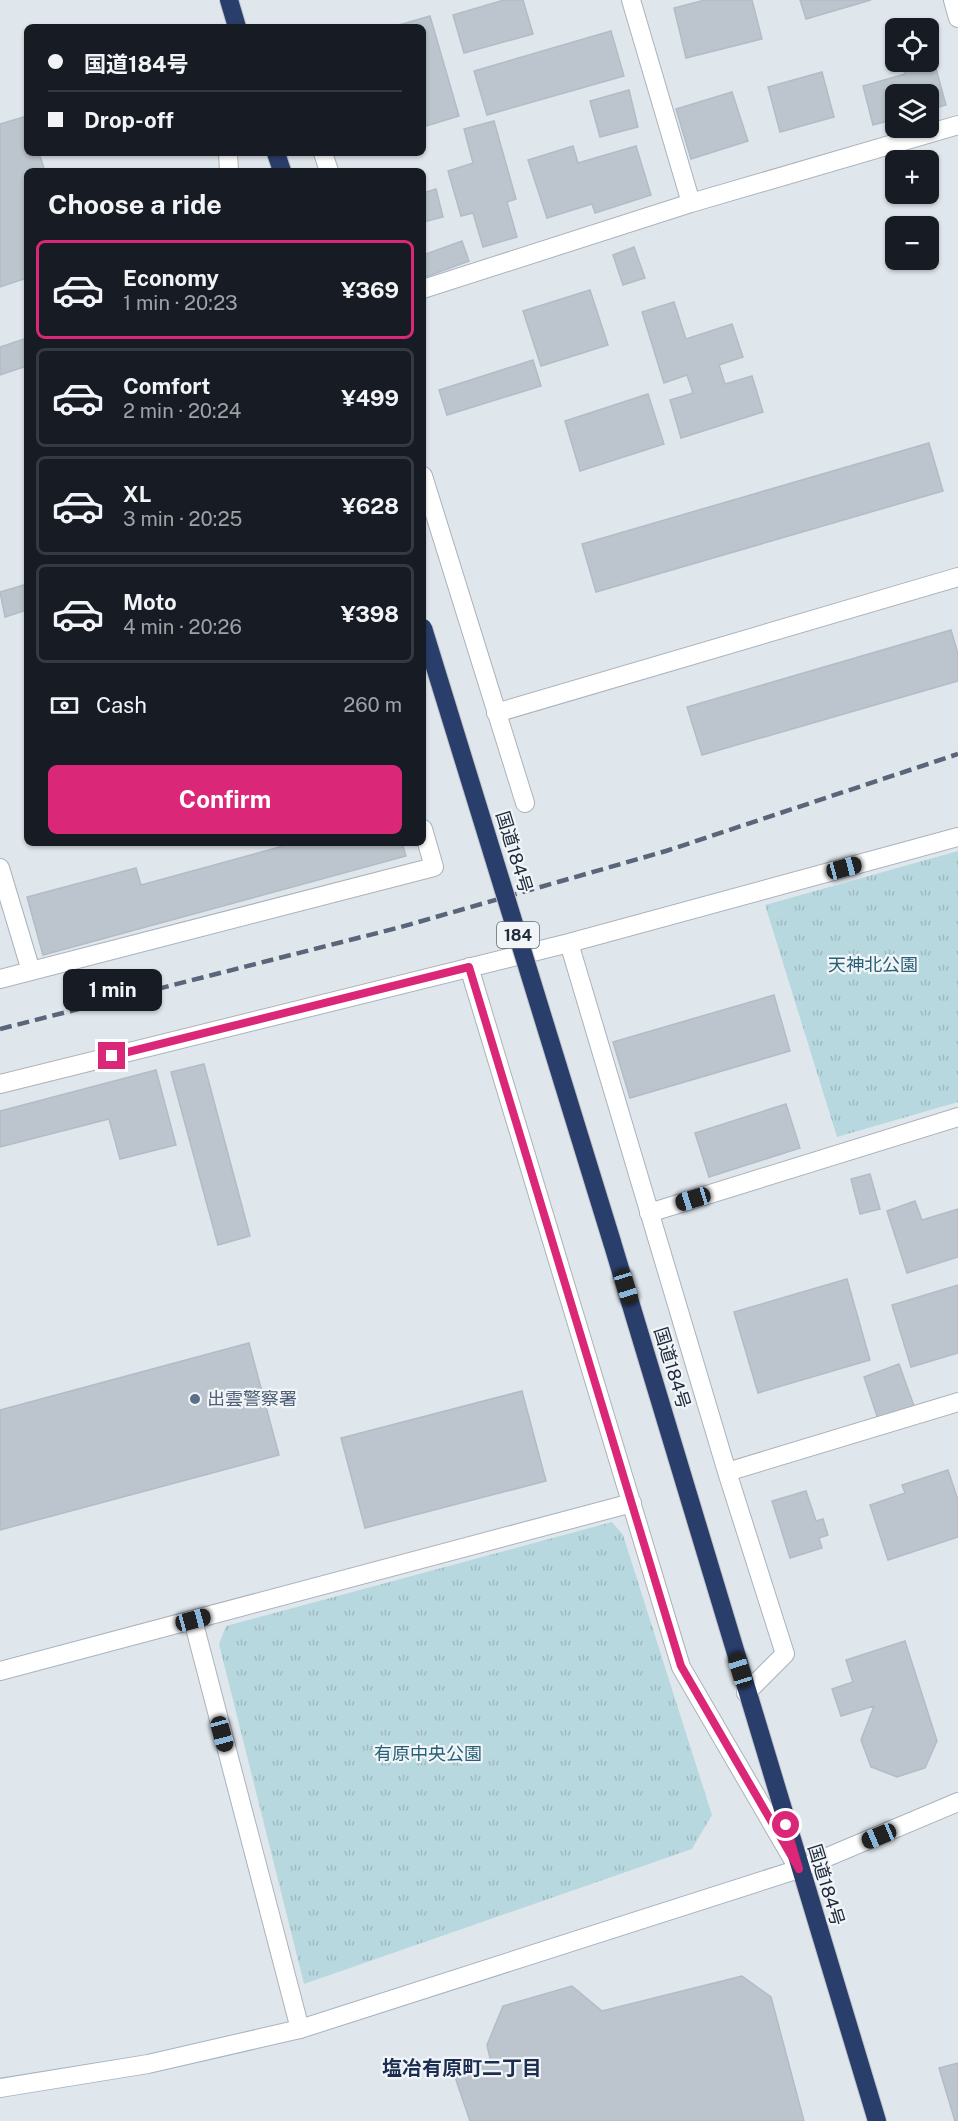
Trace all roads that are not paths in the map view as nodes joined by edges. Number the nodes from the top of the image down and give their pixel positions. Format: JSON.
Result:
{"nodes":[{"id":1,"x":229,"y":0,"type":"edge"},
{"id":2,"x":631,"y":0,"type":"edge"},
{"id":3,"x":953,"y":0,"type":"edge"},
{"id":4,"x":958,"y":18,"type":"edge"},
{"id":5,"x":236,"y":24,"type":"edge"},
{"id":6,"x":958,"y":125,"type":"edge"},
{"id":7,"x":691,"y":203,"type":"junction"},
{"id":8,"x":426,"y":288,"type":"edge"},
{"id":9,"x":426,"y":486,"type":"edge"},
{"id":10,"x":958,"y":577,"type":"edge"},
{"id":11,"x":426,"y":638,"type":"edge"},
{"id":12,"x":496,"y":713,"type":"junction"},
{"id":13,"x":525,"y":803,"type":"dead end"},
{"id":14,"x":958,"y":837,"type":"edge"},
{"id":15,"x":426,"y":839,"type":"edge"},
{"id":16,"x":0,"y":868,"type":"edge"},
{"id":17,"x":569,"y":943,"type":"junction"},
{"id":18,"x":469,"y":967,"type":"junction"},
{"id":19,"x":31,"y":971,"type":"junction"},
{"id":20,"x":0,"y":980,"type":"edge"},
{"id":21,"x":0,"y":1084,"type":"edge"},
{"id":22,"x":958,"y":1117,"type":"edge"},
{"id":23,"x":649,"y":1213,"type":"junction"},
{"id":24,"x":958,"y":1402,"type":"edge"},
{"id":25,"x":728,"y":1472,"type":"junction"},
{"id":26,"x":632,"y":1503,"type":"junction"},
{"id":27,"x":193,"y":1620,"type":"junction"},
{"id":28,"x":0,"y":1671,"type":"edge"},
{"id":29,"x":746,"y":1693,"type":"junction"},
{"id":30,"x":958,"y":1802,"type":"edge"},
{"id":31,"x":799,"y":1869,"type":"junction"},
{"id":32,"x":300,"y":2029,"type":"junction"},
{"id":33,"x":0,"y":2088,"type":"edge"},
{"id":34,"x":877,"y":2121,"type":"edge"}],
"edges":[{"from":1,"to":5,"type":"highway"},
{"from":2,"to":7,"type":"street"},
{"from":3,"to":4,"type":"street"},
{"from":6,"to":7,"type":"street"},
{"from":7,"to":8,"type":"street"},
{"from":9,"to":12,"type":"street"},
{"from":10,"to":12,"type":"street"},
{"from":11,"to":29,"type":"highway","name":"国道184号","number":"184","bridge":true},
{"from":12,"to":13,"type":"street"},
{"from":14,"to":17,"type":"street"},
{"from":15,"to":19,"type":"street"},
{"from":16,"to":19,"type":"street"},
{"from":17,"to":18,"type":"street"},
{"from":17,"to":23,"type":"street"},
{"from":18,"to":21,"type":"street"},
{"from":18,"to":26,"type":"street"},
{"from":19,"to":20,"type":"street"},
{"from":22,"to":23,"type":"street"},
{"from":23,"to":25,"type":"street"},
{"from":24,"to":25,"type":"street"},
{"from":25,"to":29,"type":"street"},
{"from":26,"to":27,"type":"street"},
{"from":26,"to":31,"type":"street"},
{"from":27,"to":28,"type":"street"},
{"from":27,"to":32,"type":"street"},
{"from":29,"to":31,"type":"highway","name":"国道184号","number":"184"},
{"from":30,"to":31,"type":"street"},
{"from":31,"to":32,"type":"street"},
{"from":31,"to":34,"type":"highway","name":"国道184号","number":"184"},
{"from":32,"to":33,"type":"street"}]}
